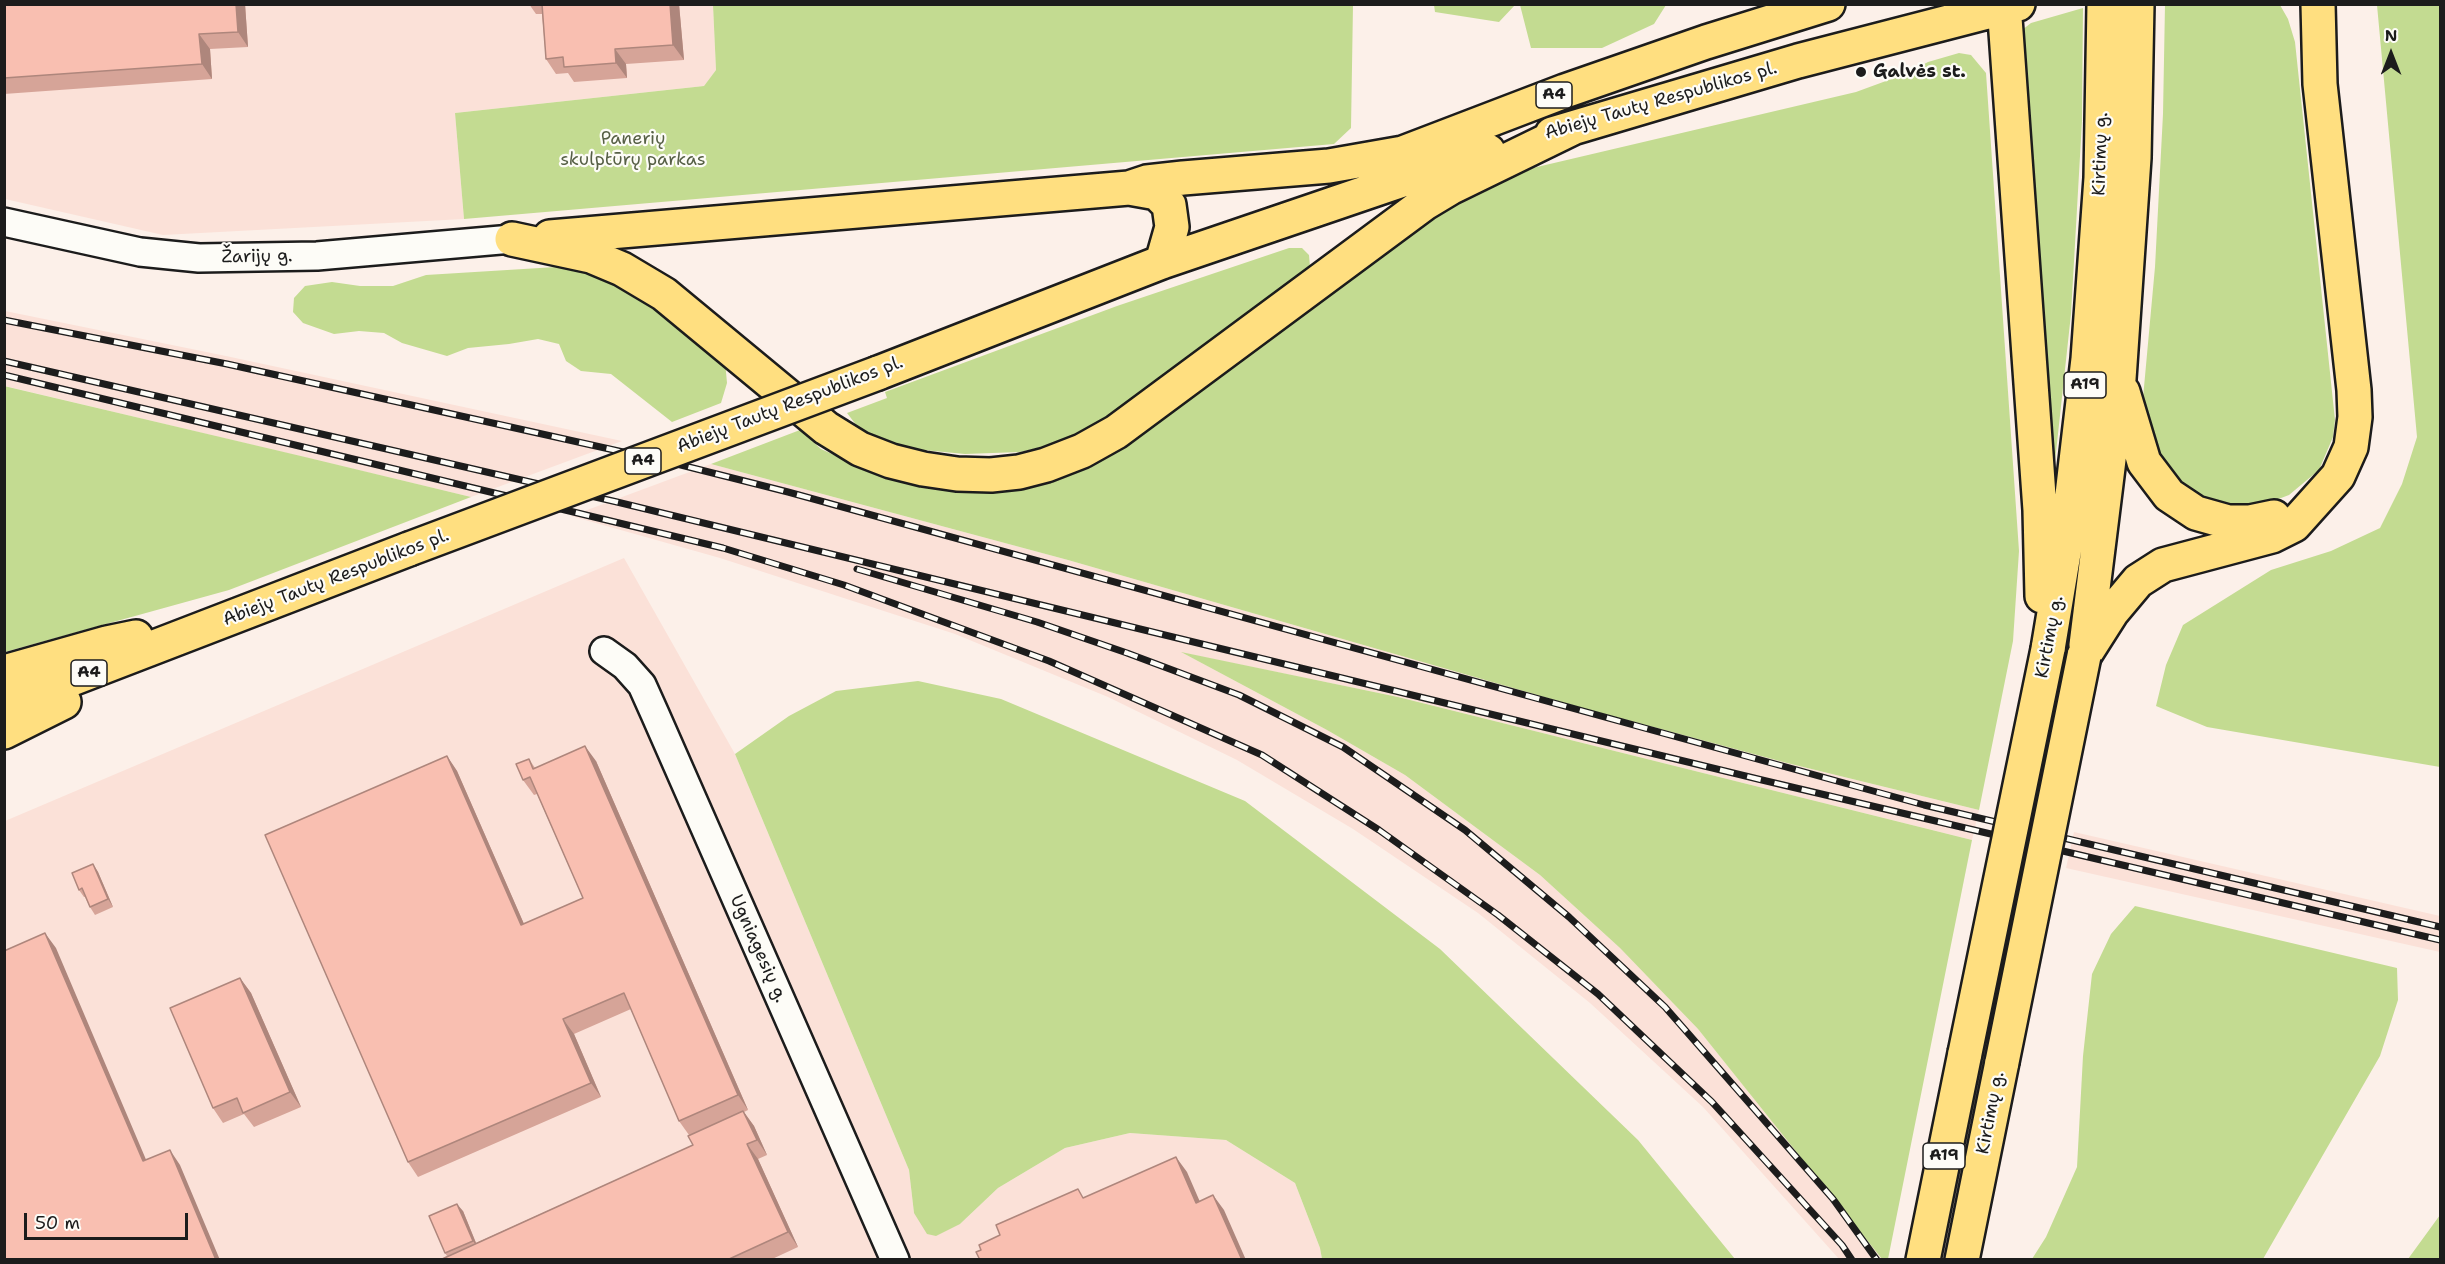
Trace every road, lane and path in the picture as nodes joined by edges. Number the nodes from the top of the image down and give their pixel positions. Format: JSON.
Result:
{"nodes":[{"id":1,"x":1828,"y":4,"type":"edge"},
{"id":2,"x":2104,"y":4,"type":"edge"},
{"id":3,"x":2137,"y":4,"type":"edge"},
{"id":4,"x":2295,"y":4,"type":"edge"},
{"id":5,"x":2318,"y":4,"type":"edge"},
{"id":6,"x":2009,"y":6,"type":"edge"},
{"id":7,"x":2320,"y":84,"type":"junction"},
{"id":8,"x":1573,"y":128,"type":"junction"},
{"id":9,"x":1403,"y":153,"type":"junction"},
{"id":10,"x":1129,"y":188,"type":"junction"},
{"id":11,"x":1308,"y":212,"type":"junction"},
{"id":12,"x":4,"y":222,"type":"edge"},
{"id":13,"x":677,"y":227,"type":"junction"},
{"id":14,"x":512,"y":239,"type":"junction"},
{"id":15,"x":1162,"y":262,"type":"junction"},
{"id":16,"x":664,"y":294,"type":"junction"},
{"id":17,"x":2119,"y":379,"type":"junction"},
{"id":18,"x":2312,"y":506,"type":"junction"},
{"id":19,"x":229,"y":619,"type":"junction"},
{"id":20,"x":173,"y":641,"type":"junction"},
{"id":21,"x":2048,"y":649,"type":"junction"},
{"id":22,"x":604,"y":651,"type":"dead end"},
{"id":23,"x":2084,"y":656,"type":"junction"},
{"id":24,"x":4,"y":672,"type":"edge"},
{"id":25,"x":4,"y":705,"type":"edge"},
{"id":26,"x":4,"y":732,"type":"edge"},
{"id":27,"x":895,"y":1260,"type":"edge"},
{"id":28,"x":1923,"y":1260,"type":"edge"},
{"id":29,"x":1962,"y":1260,"type":"edge"}],
"edges":[{"from":1,"to":9,"type":"highway","name":"Abiejų Tautų Respublikos pl.","number":"A4"},
{"from":2,"to":21,"type":"highway","name":"Kirtimų g.","number":"A19"},
{"from":3,"to":17,"type":"highway","name":"Kirtimų g.","number":"A19"},
{"from":4,"to":7,"type":"highway"},
{"from":5,"to":7,"type":"highway"},
{"from":6,"to":8,"type":"highway","name":"Abiejų Tautų Respublikos pl.","number":"A4"},
{"from":6,"to":21,"type":"highway"},
{"from":7,"to":18,"type":"highway"},
{"from":8,"to":11,"type":"highway","name":"Abiejų Tautų Respublikos pl.","number":"A4"},
{"from":8,"to":16,"type":"highway"},
{"from":9,"to":10,"type":"highway"},
{"from":9,"to":11,"type":"highway","name":"Abiejų Tautų Respublikos pl.","number":"A4"},
{"from":10,"to":13,"type":"highway"},
{"from":10,"to":15,"type":"highway"},
{"from":11,"to":15,"type":"highway","name":"Abiejų Tautų Respublikos pl.","number":"A4"},
{"from":12,"to":14,"type":"street","name":"Žarijų g."},
{"from":13,"to":14,"type":"highway"},
{"from":13,"to":16,"type":"highway"},
{"from":14,"to":16,"type":"highway"},
{"from":15,"to":19,"type":"highway","name":"Abiejų Tautų Respublikos pl.","number":"A4","bridge":true},
{"from":17,"to":18,"type":"highway"},
{"from":17,"to":23,"type":"highway","name":"Kirtimų g.","number":"A19"},
{"from":18,"to":23,"type":"highway"},
{"from":19,"to":20,"type":"highway","name":"Abiejų Tautų Respublikos pl.","number":"A4"},
{"from":19,"to":24,"type":"highway"},
{"from":20,"to":25,"type":"highway","name":"Abiejų Tautų Respublikos pl.","number":"A4"},
{"from":20,"to":26,"type":"highway"},
{"from":21,"to":28,"type":"highway","name":"Kirtimų g.","number":"A19","bridge":true},
{"from":22,"to":27,"type":"street","name":"Ugniagesių g."},
{"from":23,"to":29,"type":"highway","name":"Kirtimų g.","number":"A19","bridge":true}]}
